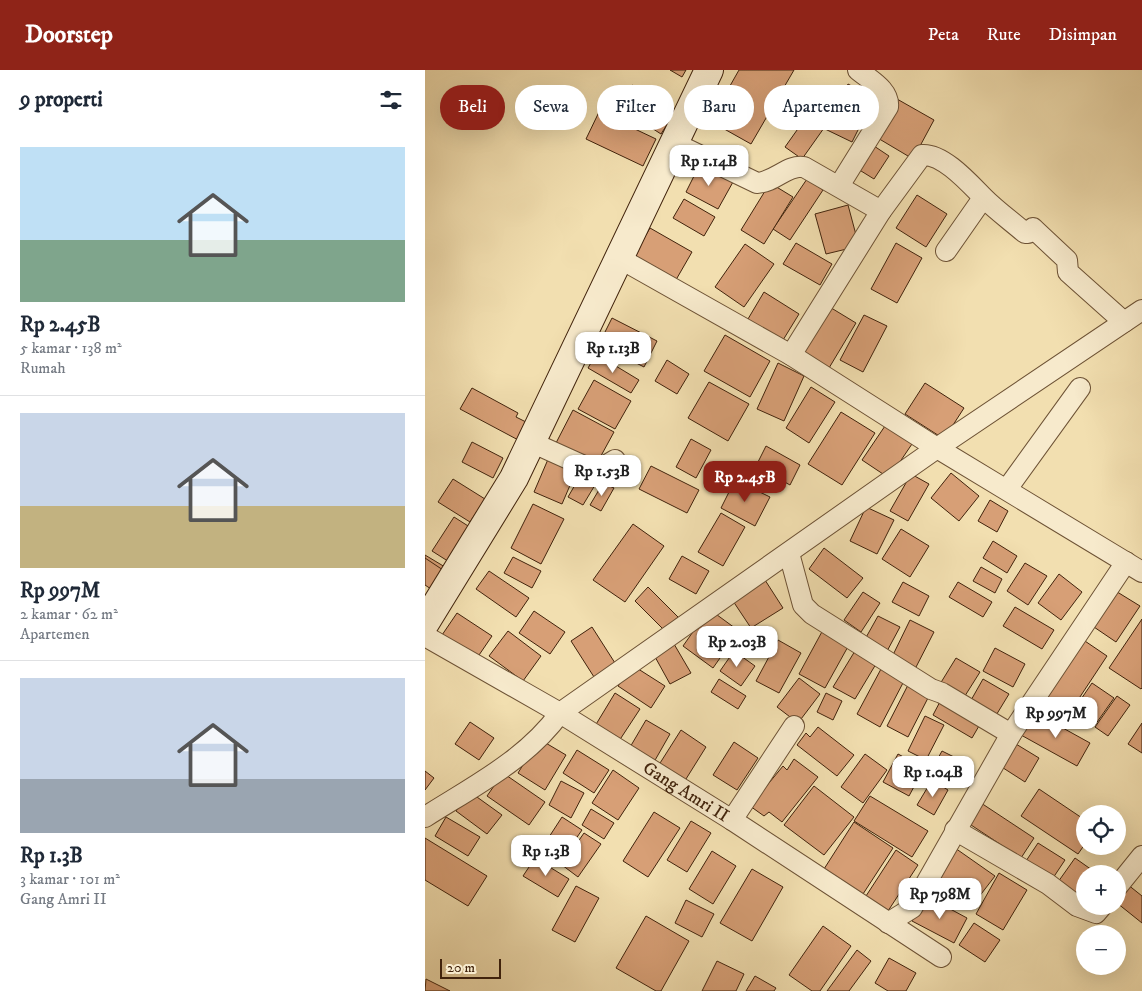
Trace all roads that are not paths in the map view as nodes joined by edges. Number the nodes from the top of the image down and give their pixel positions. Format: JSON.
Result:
{"nodes":[{"id":1,"x":709,"y":70,"type":"edge"},
{"id":2,"x":858,"y":70,"type":"edge"},
{"id":3,"x":674,"y":144,"type":"junction"},
{"id":4,"x":839,"y":186,"type":"junction"},
{"id":5,"x":983,"y":198,"type":"junction"},
{"id":6,"x":881,"y":211,"type":"junction"},
{"id":7,"x":946,"y":251,"type":"dead end"},
{"id":8,"x":619,"y":258,"type":"junction"},
{"id":9,"x":1142,"y":310,"type":"edge"},
{"id":10,"x":1124,"y":322,"type":"junction"},
{"id":11,"x":791,"y":356,"type":"junction"},
{"id":12,"x":1080,"y":388,"type":"dead end"},
{"id":13,"x":531,"y":442,"type":"junction"},
{"id":14,"x":937,"y":448,"type":"junction"},
{"id":15,"x":615,"y":460,"type":"dead end"},
{"id":16,"x":1007,"y":489,"type":"junction"},
{"id":17,"x":789,"y":553,"type":"junction"},
{"id":18,"x":1134,"y":567,"type":"edge"},
{"id":19,"x":425,"y":623,"type":"edge"},
{"id":20,"x":425,"y":636,"type":"edge"},
{"id":21,"x":559,"y":713,"type":"junction"},
{"id":22,"x":794,"y":726,"type":"dead end"},
{"id":23,"x":1011,"y":734,"type":"junction"},
{"id":24,"x":425,"y":817,"type":"edge"},
{"id":25,"x":732,"y":820,"type":"junction"},
{"id":26,"x":955,"y":830,"type":"junction"},
{"id":27,"x":1142,"y":856,"type":"edge"},
{"id":28,"x":1126,"y":876,"type":"edge"},
{"id":29,"x":1076,"y":905,"type":"edge"},
{"id":30,"x":888,"y":923,"type":"junction"},
{"id":31,"x":941,"y":957,"type":"dead end"}],
"edges":[{"from":1,"to":3,"type":"main road"},
{"from":2,"to":4,"type":"street"},
{"from":3,"to":4,"type":"street"},
{"from":3,"to":8,"type":"main road"},
{"from":4,"to":6,"type":"street"},
{"from":5,"to":6,"type":"street"},
{"from":5,"to":7,"type":"street"},
{"from":5,"to":10,"type":"street"},
{"from":6,"to":11,"type":"street"},
{"from":8,"to":11,"type":"street"},
{"from":8,"to":13,"type":"main road"},
{"from":9,"to":10,"type":"street"},
{"from":10,"to":14,"type":"street"},
{"from":11,"to":14,"type":"street"},
{"from":12,"to":16,"type":"street"},
{"from":13,"to":15,"type":"street"},
{"from":13,"to":19,"type":"main road"},
{"from":14,"to":16,"type":"street"},
{"from":14,"to":17,"type":"street"},
{"from":16,"to":18,"type":"street"},
{"from":17,"to":21,"type":"street"},
{"from":17,"to":23,"type":"street"},
{"from":18,"to":23,"type":"street"},
{"from":20,"to":21,"type":"street","name":"Gang Amri II"},
{"from":21,"to":24,"type":"street"},
{"from":21,"to":25,"type":"street","name":"Gang Amri II"},
{"from":22,"to":25,"type":"street"},
{"from":23,"to":26,"type":"street"},
{"from":25,"to":30,"type":"street","name":"Gang Amri II"},
{"from":26,"to":29,"type":"street"},
{"from":26,"to":30,"type":"street"},
{"from":27,"to":28,"type":"street"},
{"from":30,"to":31,"type":"street","name":"Gang Amri II"}]}
